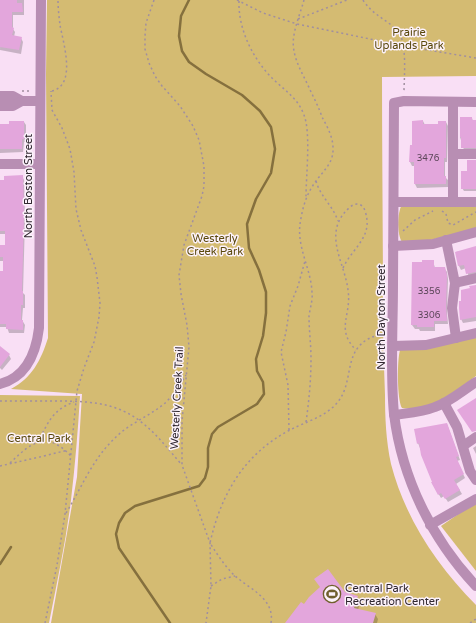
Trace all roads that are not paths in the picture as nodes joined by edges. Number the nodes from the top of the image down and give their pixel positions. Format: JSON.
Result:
{"nodes":[{"id":1,"x":41,"y":0,"type":"edge"},
{"id":2,"x":0,"y":96,"type":"edge"},
{"id":3,"x":22,"y":101,"type":"junction"},
{"id":4,"x":40,"y":101,"type":"junction"},
{"id":5,"x":453,"y":102,"type":"junction"},
{"id":6,"x":476,"y":102,"type":"edge"},
{"id":7,"x":0,"y":106,"type":"edge"},
{"id":8,"x":453,"y":154,"type":"junction"},
{"id":9,"x":476,"y":154,"type":"edge"},
{"id":10,"x":0,"y":164,"type":"edge"},
{"id":11,"x":40,"y":164,"type":"junction"},
{"id":12,"x":394,"y":202,"type":"junction"},
{"id":13,"x":453,"y":202,"type":"junction"},
{"id":14,"x":476,"y":202,"type":"edge"},
{"id":15,"x":476,"y":232,"type":"edge"},
{"id":16,"x":446,"y":240,"type":"junction"},
{"id":17,"x":393,"y":246,"type":"junction"},
{"id":18,"x":476,"y":278,"type":"edge"},
{"id":19,"x":455,"y":284,"type":"junction"},
{"id":20,"x":476,"y":332,"type":"edge"},
{"id":21,"x":456,"y":338,"type":"junction"},
{"id":22,"x":393,"y":346,"type":"junction"},
{"id":23,"x":476,"y":382,"type":"edge"},
{"id":24,"x":0,"y":384,"type":"edge"},
{"id":25,"x":444,"y":404,"type":"junction"},
{"id":26,"x":394,"y":414,"type":"junction"},
{"id":27,"x":476,"y":437,"type":"edge"},
{"id":28,"x":463,"y":446,"type":"junction"},
{"id":29,"x":476,"y":480,"type":"edge"},
{"id":30,"x":476,"y":499,"type":"edge"},
{"id":31,"x":430,"y":525,"type":"junction"},
{"id":32,"x":476,"y":586,"type":"edge"}],
"edges":[{"from":1,"to":4,"type":"street","name":"North Boston Street"},
{"from":2,"to":3,"type":"street"},
{"from":3,"to":4,"type":"street"},
{"from":3,"to":7,"type":"street"},
{"from":4,"to":11,"type":"street","name":"North Boston Street"},
{"from":5,"to":6,"type":"street"},
{"from":5,"to":8,"type":"street"},
{"from":5,"to":12,"type":"street","name":"North Dayton Street"},
{"from":8,"to":9,"type":"street"},
{"from":8,"to":13,"type":"street"},
{"from":10,"to":11,"type":"street"},
{"from":11,"to":24,"type":"street","name":"North Boston Street"},
{"from":12,"to":13,"type":"street"},
{"from":12,"to":17,"type":"street","name":"North Dayton Street"},
{"from":13,"to":14,"type":"street"},
{"from":15,"to":16,"type":"street"},
{"from":16,"to":17,"type":"street"},
{"from":16,"to":19,"type":"street"},
{"from":17,"to":22,"type":"street","name":"North Dayton Street"},
{"from":18,"to":19,"type":"street"},
{"from":19,"to":21,"type":"street"},
{"from":20,"to":21,"type":"street"},
{"from":21,"to":22,"type":"street"},
{"from":22,"to":26,"type":"street","name":"North Dayton Street"},
{"from":23,"to":25,"type":"street"},
{"from":25,"to":26,"type":"street"},
{"from":25,"to":28,"type":"street"},
{"from":26,"to":31,"type":"street","name":"North Dayton Street"},
{"from":27,"to":28,"type":"street"},
{"from":28,"to":29,"type":"street"},
{"from":30,"to":31,"type":"street"},
{"from":31,"to":32,"type":"street","name":"North Dayton Street"}]}
